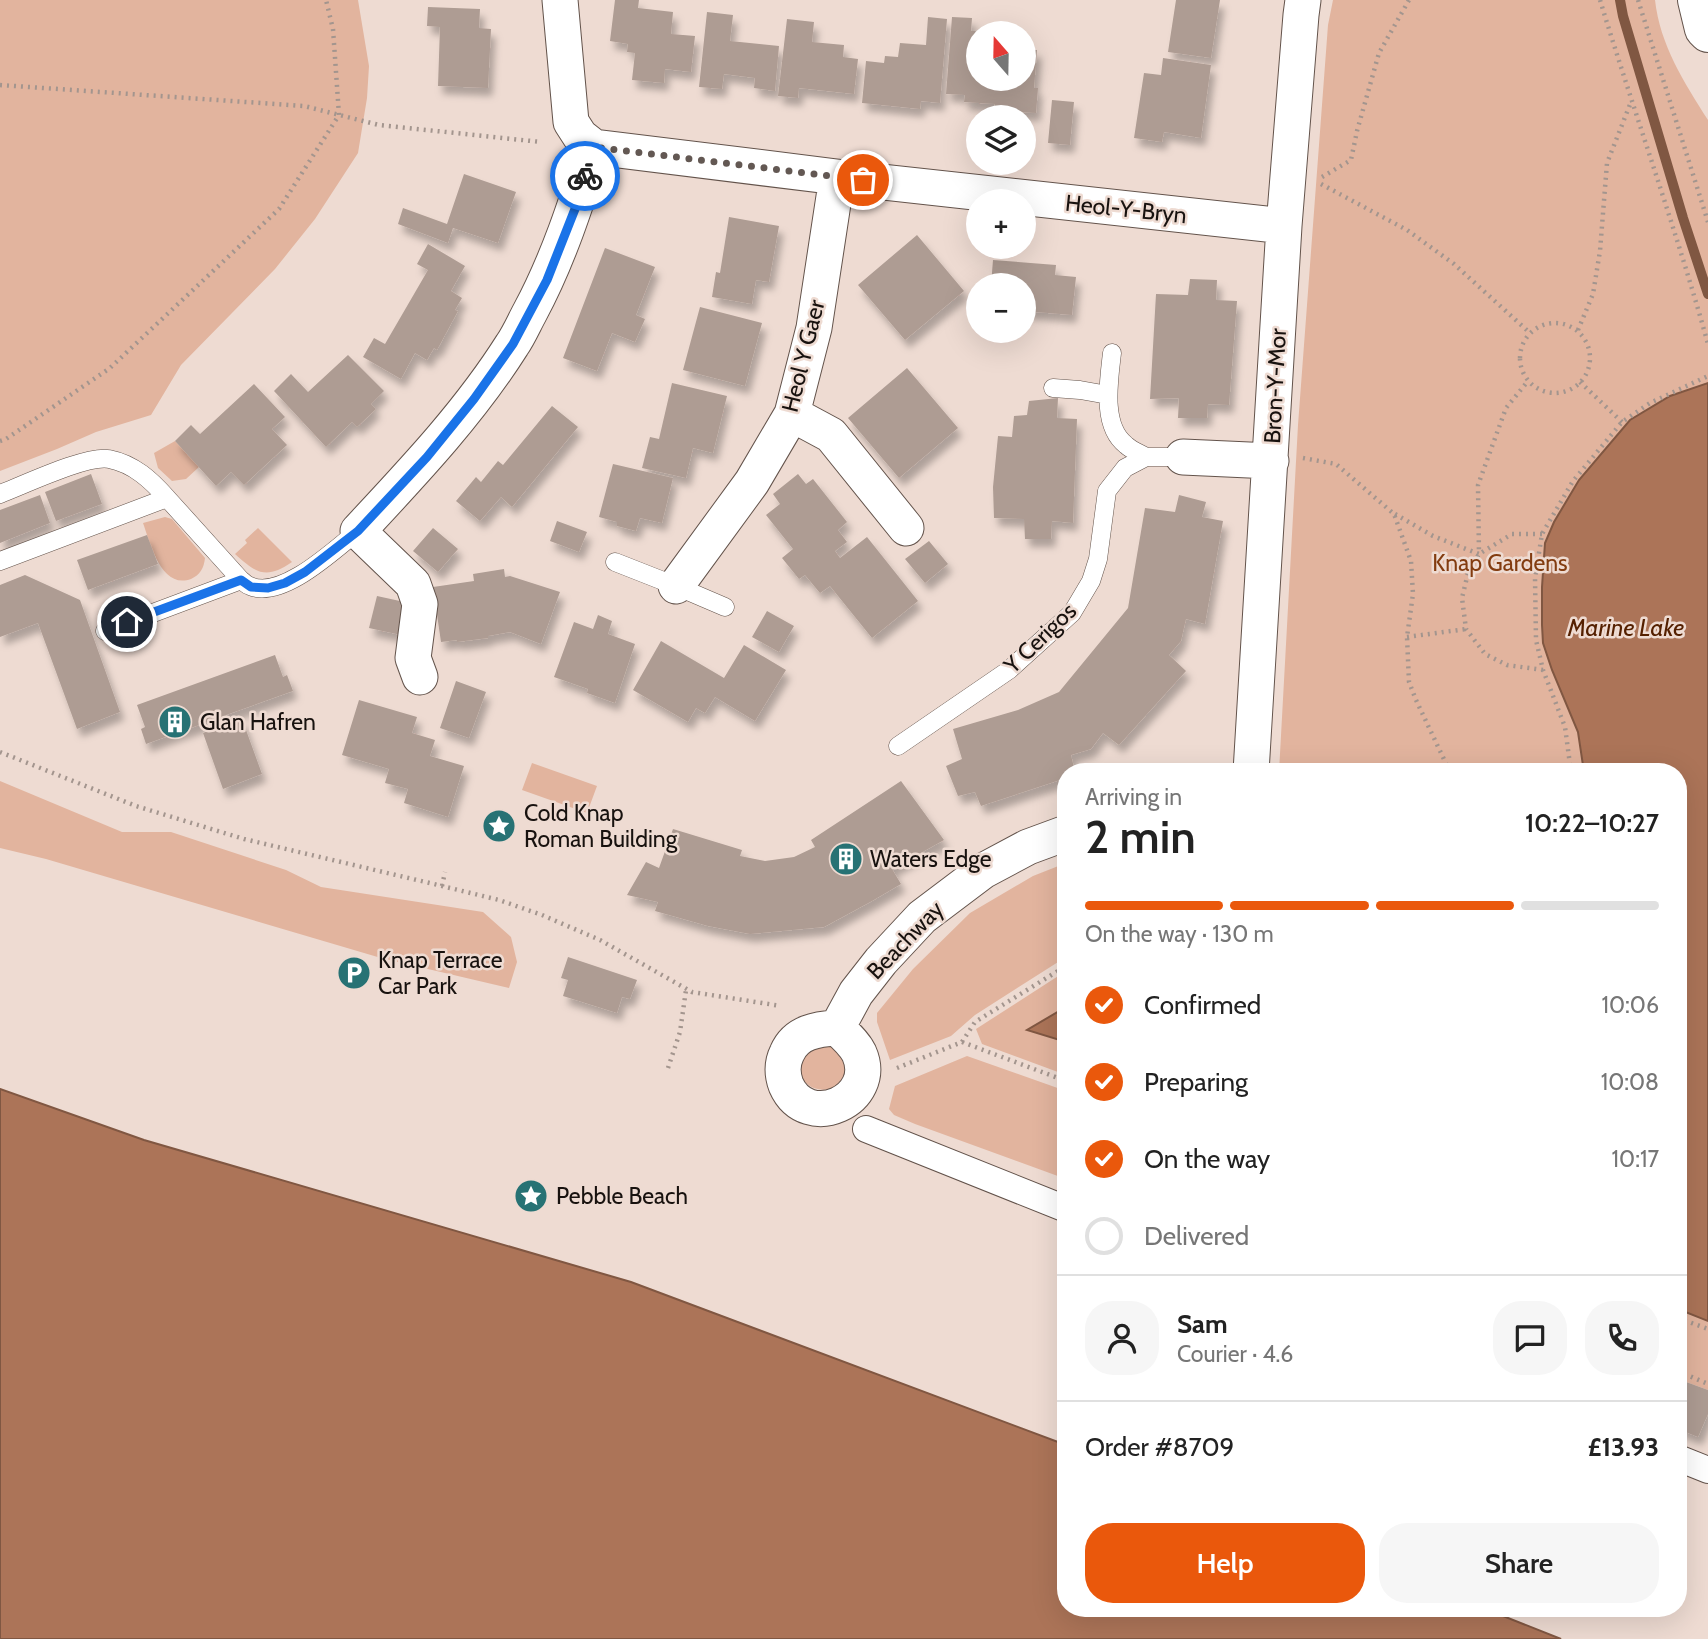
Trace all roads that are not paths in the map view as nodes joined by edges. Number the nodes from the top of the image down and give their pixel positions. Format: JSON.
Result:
{"nodes":[{"id":1,"x":560,"y":0,"type":"edge"},
{"id":2,"x":1303,"y":0,"type":"edge"},
{"id":3,"x":1697,"y":0,"type":"edge"},
{"id":4,"x":1708,"y":33,"type":"edge"},
{"id":5,"x":594,"y":147,"type":"junction"},
{"id":6,"x":837,"y":177,"type":"junction"},
{"id":7,"x":1284,"y":226,"type":"junction"},
{"id":8,"x":1112,"y":353,"type":"dead end"},
{"id":9,"x":1053,"y":388,"type":"dead end"},
{"id":10,"x":1108,"y":395,"type":"junction"},
{"id":11,"x":792,"y":414,"type":"junction"},
{"id":12,"x":1146,"y":457,"type":"junction"},
{"id":13,"x":1183,"y":457,"type":"joint"},
{"id":14,"x":1271,"y":461,"type":"junction"},
{"id":15,"x":0,"y":494,"type":"edge"},
{"id":16,"x":167,"y":498,"type":"junction"},
{"id":17,"x":906,"y":528,"type":"dead end"},
{"id":18,"x":358,"y":531,"type":"junction"},
{"id":19,"x":0,"y":561,"type":"edge"},
{"id":20,"x":615,"y":562,"type":"dead end"},
{"id":21,"x":241,"y":580,"type":"junction"},
{"id":22,"x":676,"y":586,"type":"junction"},
{"id":23,"x":725,"y":607,"type":"dead end"},
{"id":24,"x":104,"y":631,"type":"dead end"},
{"id":25,"x":420,"y":677,"type":"dead end"},
{"id":26,"x":898,"y":746,"type":"dead end"},
{"id":27,"x":1252,"y":763,"type":"edge"},
{"id":28,"x":1057,"y":836,"type":"edge"},
{"id":29,"x":837,"y":1028,"type":"dead end"},
{"id":30,"x":866,"y":1129,"type":"dead end"},
{"id":31,"x":1057,"y":1205,"type":"edge"},
{"id":32,"x":1687,"y":1462,"type":"edge"},
{"id":33,"x":1708,"y":1470,"type":"edge"}],
"edges":[{"from":1,"to":5,"type":"street"},
{"from":2,"to":7,"type":"street","name":"Bron-Y-Mor"},
{"from":3,"to":4,"type":"street"},
{"from":5,"to":6,"type":"street","name":"Heol-Y-Bryn"},
{"from":5,"to":18,"type":"street"},
{"from":6,"to":7,"type":"street","name":"Heol-Y-Bryn"},
{"from":6,"to":11,"type":"street","name":"Heol Y Gaer"},
{"from":7,"to":14,"type":"street","name":"Bron-Y-Mor"},
{"from":8,"to":10,"type":"lane"},
{"from":9,"to":10,"type":"lane"},
{"from":10,"to":12,"type":"lane"},
{"from":11,"to":17,"type":"street"},
{"from":11,"to":22,"type":"street","name":"Heol Y Gaer"},
{"from":12,"to":13,"type":"lane"},
{"from":12,"to":26,"type":"lane","name":"Y Cerigos"},
{"from":13,"to":14,"type":"street"},
{"from":14,"to":27,"type":"street","name":"Bron-Y-Mor"},
{"from":15,"to":16,"type":"lane"},
{"from":16,"to":19,"type":"lane"},
{"from":16,"to":21,"type":"lane"},
{"from":18,"to":21,"type":"lane"},
{"from":18,"to":25,"type":"street"},
{"from":20,"to":22,"type":"lane"},
{"from":21,"to":24,"type":"lane"},
{"from":22,"to":23,"type":"lane"},
{"from":28,"to":29,"type":"street","name":"Beachway"},
{"from":30,"to":31,"type":"street"},
{"from":32,"to":33,"type":"street"}]}
